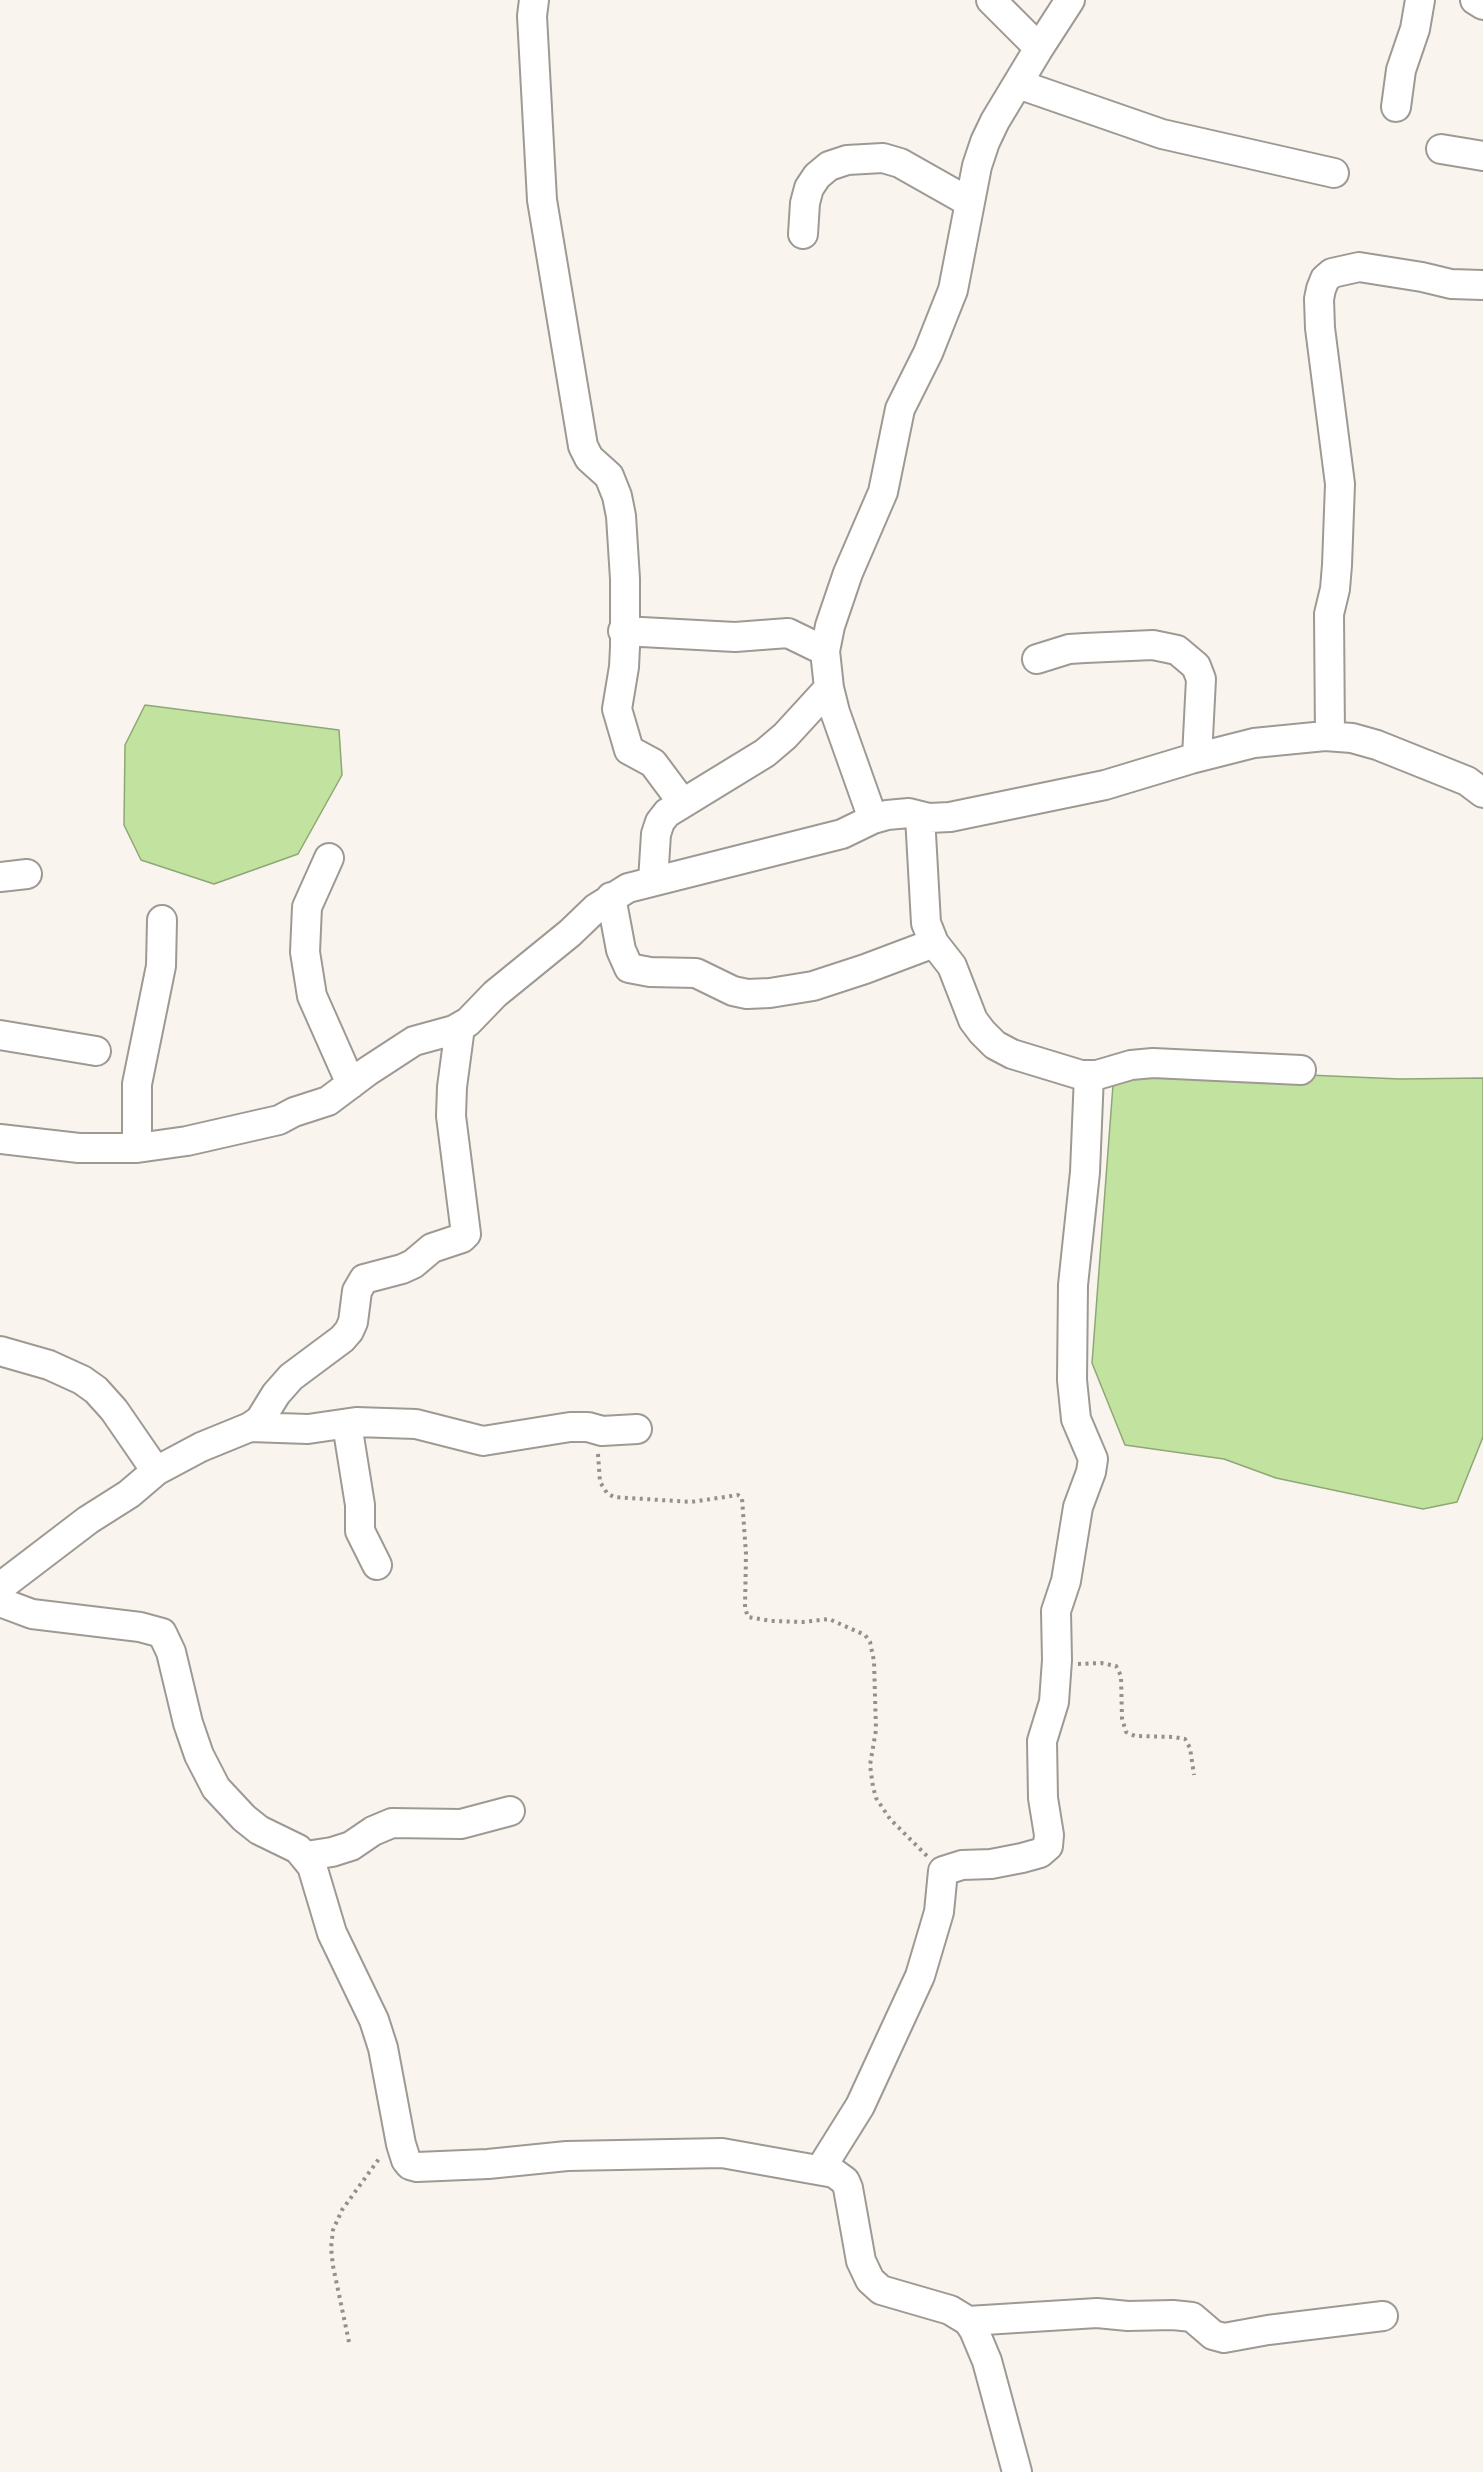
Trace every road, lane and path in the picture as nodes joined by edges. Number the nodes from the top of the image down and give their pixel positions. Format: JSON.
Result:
{"nodes":[{"id":1,"x":534,"y":0,"type":"edge"},
{"id":2,"x":990,"y":0,"type":"edge"},
{"id":3,"x":1070,"y":0,"type":"edge"},
{"id":4,"x":1420,"y":0,"type":"edge"},
{"id":5,"x":1475,"y":0,"type":"edge"},
{"id":6,"x":1483,"y":5,"type":"edge"},
{"id":7,"x":1039,"y":48,"type":"junction"},
{"id":8,"x":1017,"y":84,"type":"junction"},
{"id":9,"x":1396,"y":107,"type":"dead end"},
{"id":10,"x":1441,"y":149,"type":"dead end"},
{"id":11,"x":1483,"y":156,"type":"edge"},
{"id":12,"x":1334,"y":173,"type":"dead end"},
{"id":13,"x":969,"y":202,"type":"junction"},
{"id":14,"x":803,"y":234,"type":"dead end"},
{"id":15,"x":1483,"y":285,"type":"edge"},
{"id":16,"x":624,"y":631,"type":"junction"},
{"id":17,"x":825,"y":651,"type":"junction"},
{"id":18,"x":1037,"y":659,"type":"dead end"},
{"id":19,"x":829,"y":688,"type":"junction"},
{"id":20,"x":1330,"y":736,"type":"junction"},
{"id":21,"x":1197,"y":757,"type":"junction"},
{"id":22,"x":1483,"y":793,"type":"edge"},
{"id":23,"x":682,"y":802,"type":"junction"},
{"id":24,"x":920,"y":816,"type":"junction"},
{"id":25,"x":873,"y":819,"type":"junction"},
{"id":26,"x":329,"y":858,"type":"dead end"},
{"id":27,"x":653,"y":881,"type":"junction"},
{"id":28,"x":611,"y":897,"type":"junction"},
{"id":29,"x":162,"y":920,"type":"dead end"},
{"id":30,"x":934,"y":943,"type":"junction"},
{"id":31,"x":460,"y":1027,"type":"junction"},
{"id":32,"x":0,"y":1035,"type":"edge"},
{"id":33,"x":96,"y":1051,"type":"dead end"},
{"id":34,"x":1301,"y":1070,"type":"dead end"},
{"id":35,"x":1089,"y":1075,"type":"junction"},
{"id":36,"x":351,"y":1084,"type":"junction"},
{"id":37,"x":0,"y":1139,"type":"edge"},
{"id":38,"x":137,"y":1148,"type":"junction"},
{"id":39,"x":0,"y":1342,"type":"edge"},
{"id":40,"x":347,"y":1424,"type":"junction"},
{"id":41,"x":250,"y":1427,"type":"junction"},
{"id":42,"x":597,"y":1429,"type":"junction"},
{"id":43,"x":637,"y":1429,"type":"dead end"},
{"id":44,"x":156,"y":1471,"type":"junction"},
{"id":45,"x":377,"y":1565,"type":"dead end"},
{"id":46,"x":0,"y":1587,"type":"edge"},
{"id":47,"x":0,"y":1602,"type":"edge"},
{"id":48,"x":1057,"y":1660,"type":"junction"},
{"id":49,"x":1194,"y":1775,"type":"dead end"},
{"id":50,"x":510,"y":1811,"type":"dead end"},
{"id":51,"x":306,"y":1856,"type":"junction"},
{"id":52,"x":943,"y":1871,"type":"junction"},
{"id":53,"x":399,"y":2131,"type":"junction"},
{"id":54,"x":820,"y":2170,"type":"junction"},
{"id":55,"x":1383,"y":2316,"type":"dead end"},
{"id":56,"x":968,"y":2321,"type":"junction"},
{"id":57,"x":350,"y":2342,"type":"dead end"},
{"id":58,"x":1017,"y":2472,"type":"edge"}],
"edges":[{"from":1,"to":16,"type":"street"},
{"from":2,"to":7,"type":"street"},
{"from":3,"to":7,"type":"street"},
{"from":4,"to":9,"type":"street"},
{"from":5,"to":6,"type":"street"},
{"from":7,"to":8,"type":"street"},
{"from":8,"to":12,"type":"street"},
{"from":8,"to":13,"type":"street"},
{"from":10,"to":11,"type":"street"},
{"from":13,"to":14,"type":"street"},
{"from":13,"to":17,"type":"street"},
{"from":15,"to":20,"type":"street"},
{"from":16,"to":17,"type":"street"},
{"from":16,"to":23,"type":"street"},
{"from":17,"to":19,"type":"street"},
{"from":18,"to":21,"type":"street"},
{"from":19,"to":23,"type":"street"},
{"from":19,"to":25,"type":"street"},
{"from":20,"to":21,"type":"street"},
{"from":20,"to":22,"type":"street"},
{"from":21,"to":24,"type":"street"},
{"from":23,"to":27,"type":"street"},
{"from":24,"to":25,"type":"street"},
{"from":24,"to":30,"type":"street"},
{"from":25,"to":27,"type":"street"},
{"from":26,"to":36,"type":"street"},
{"from":27,"to":28,"type":"street"},
{"from":28,"to":30,"type":"street"},
{"from":28,"to":31,"type":"street"},
{"from":29,"to":38,"type":"street"},
{"from":30,"to":35,"type":"street"},
{"from":31,"to":36,"type":"street"},
{"from":31,"to":41,"type":"street"},
{"from":32,"to":33,"type":"street"},
{"from":34,"to":35,"type":"street"},
{"from":35,"to":48,"type":"street"},
{"from":36,"to":38,"type":"street"},
{"from":37,"to":38,"type":"street"},
{"from":39,"to":44,"type":"street"},
{"from":40,"to":41,"type":"street"},
{"from":40,"to":42,"type":"street"},
{"from":40,"to":45,"type":"street"},
{"from":41,"to":44,"type":"street"},
{"from":42,"to":43,"type":"street"},
{"from":42,"to":52,"type":"path"},
{"from":44,"to":46,"type":"street"},
{"from":47,"to":51,"type":"street"},
{"from":48,"to":49,"type":"path"},
{"from":48,"to":52,"type":"street"},
{"from":50,"to":51,"type":"street"},
{"from":51,"to":53,"type":"street"},
{"from":52,"to":54,"type":"street"},
{"from":53,"to":54,"type":"street"},
{"from":53,"to":57,"type":"path"},
{"from":54,"to":56,"type":"street"},
{"from":55,"to":56,"type":"street"},
{"from":56,"to":58,"type":"street"}]}
